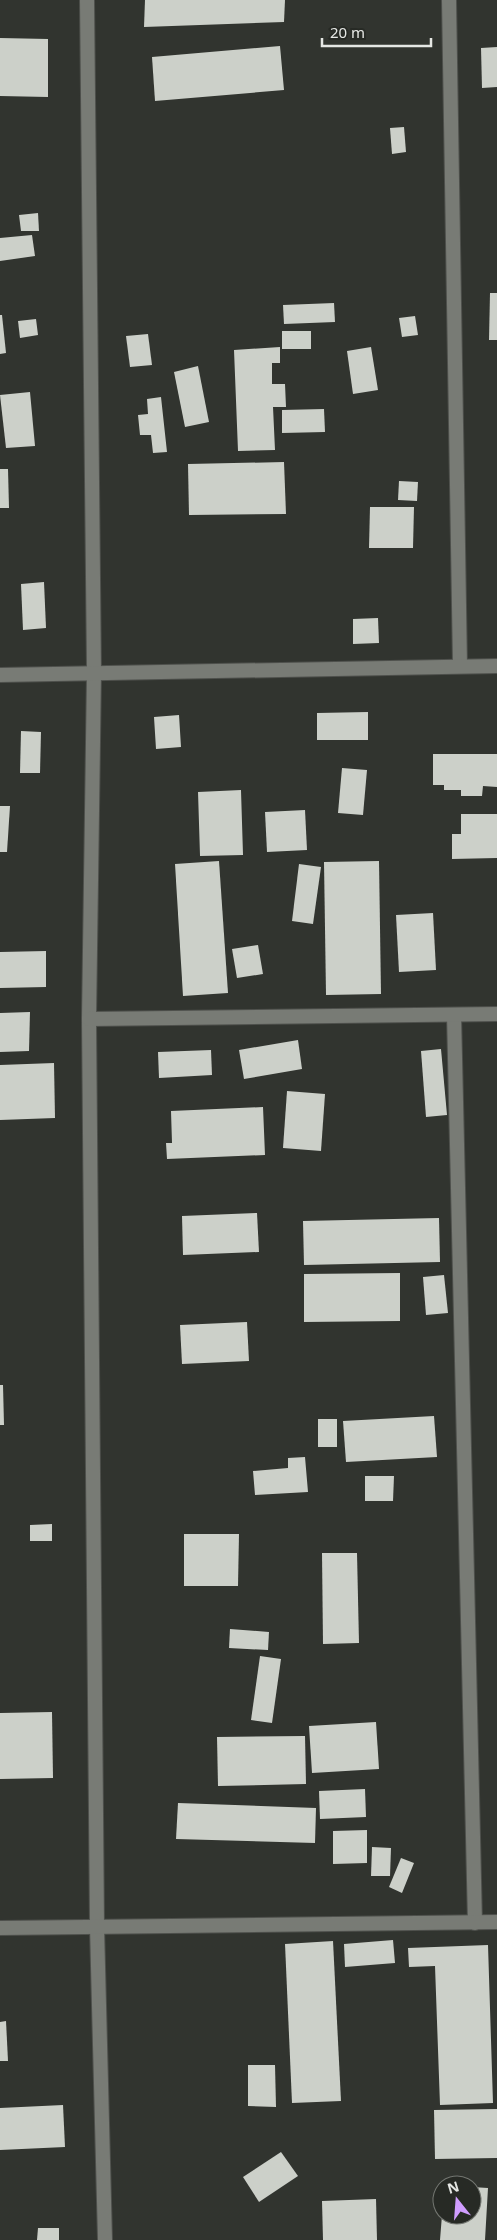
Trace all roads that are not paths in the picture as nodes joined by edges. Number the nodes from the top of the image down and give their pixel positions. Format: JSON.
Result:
{"nodes":[{"id":1,"x":87,"y":0,"type":"edge"},
{"id":2,"x":449,"y":0,"type":"edge"},
{"id":3,"x":460,"y":666,"type":"junction"},
{"id":4,"x":497,"y":666,"type":"edge"},
{"id":5,"x":94,"y":673,"type":"junction"},
{"id":6,"x":0,"y":675,"type":"edge"},
{"id":7,"x":497,"y":1014,"type":"edge"},
{"id":8,"x":454,"y":1015,"type":"junction"},
{"id":9,"x":89,"y":1019,"type":"junction"},
{"id":10,"x":497,"y":1922,"type":"edge"},
{"id":11,"x":475,"y":1923,"type":"junction"},
{"id":12,"x":97,"y":1927,"type":"junction"},
{"id":13,"x":0,"y":1928,"type":"edge"},
{"id":14,"x":105,"y":2240,"type":"edge"}],
"edges":[{"from":1,"to":5,"type":"street"},
{"from":2,"to":3,"type":"street"},
{"from":3,"to":4,"type":"street"},
{"from":3,"to":5,"type":"street"},
{"from":5,"to":6,"type":"street"},
{"from":5,"to":9,"type":"street"},
{"from":7,"to":8,"type":"street"},
{"from":8,"to":9,"type":"street"},
{"from":8,"to":11,"type":"street"},
{"from":9,"to":12,"type":"street"},
{"from":10,"to":11,"type":"street"},
{"from":11,"to":12,"type":"street"},
{"from":12,"to":13,"type":"street"},
{"from":12,"to":14,"type":"street"}]}
